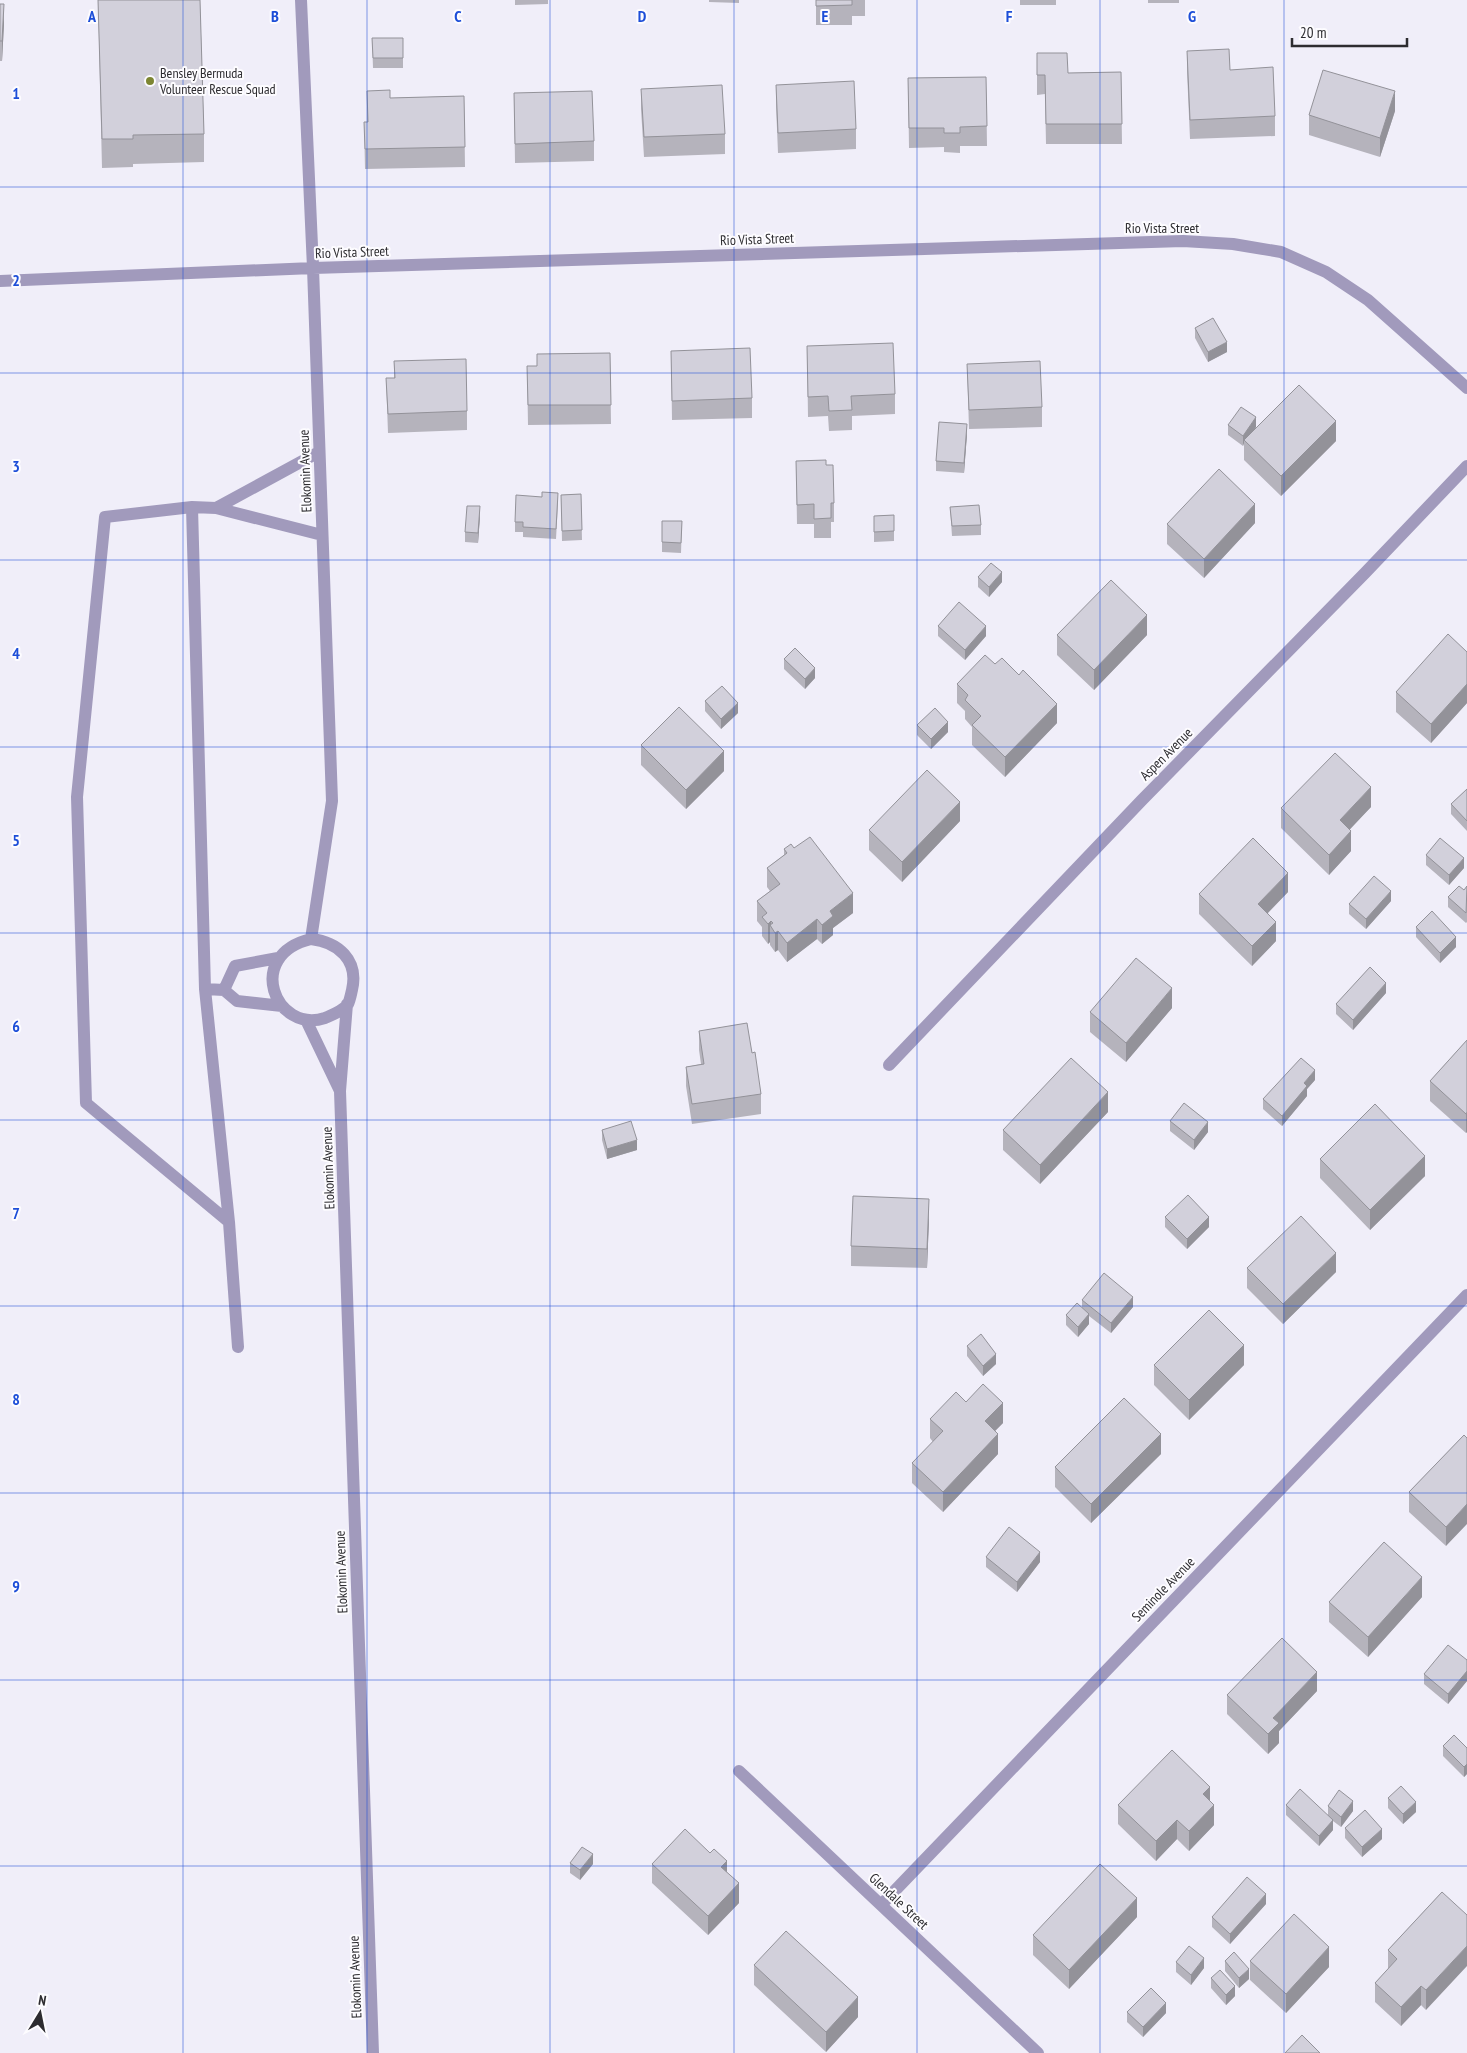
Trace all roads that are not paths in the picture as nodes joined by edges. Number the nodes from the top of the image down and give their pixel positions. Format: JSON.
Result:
{"nodes":[{"id":1,"x":301,"y":0,"type":"edge"},
{"id":2,"x":314,"y":268,"type":"junction"},
{"id":3,"x":0,"y":281,"type":"edge"},
{"id":4,"x":1467,"y":388,"type":"edge"},
{"id":5,"x":319,"y":452,"type":"junction"},
{"id":6,"x":1467,"y":466,"type":"edge"},
{"id":7,"x":192,"y":507,"type":"junction"},
{"id":8,"x":216,"y":508,"type":"junction"},
{"id":9,"x":322,"y":535,"type":"junction"},
{"id":10,"x":311,"y":939,"type":"junction"},
{"id":11,"x":278,"y":958,"type":"junction"},
{"id":12,"x":204,"y":989,"type":"junction"},
{"id":13,"x":224,"y":990,"type":"junction"},
{"id":14,"x":348,"y":1004,"type":"junction"},
{"id":15,"x":282,"y":1006,"type":"junction"},
{"id":16,"x":306,"y":1020,"type":"junction"},
{"id":17,"x":889,"y":1066,"type":"dead end"},
{"id":18,"x":340,"y":1091,"type":"junction"},
{"id":19,"x":229,"y":1222,"type":"junction"},
{"id":20,"x":1467,"y":1295,"type":"edge"},
{"id":21,"x":238,"y":1347,"type":"dead end"},
{"id":22,"x":739,"y":1771,"type":"dead end"},
{"id":23,"x":882,"y":1904,"type":"junction"},
{"id":24,"x":373,"y":2053,"type":"edge"},
{"id":25,"x":1038,"y":2053,"type":"edge"}],
"edges":[{"from":1,"to":2,"type":"street","name":"Elokomin Avenue"},
{"from":2,"to":3,"type":"street","name":"Rio Vista Street"},
{"from":2,"to":4,"type":"street","name":"Rio Vista Street"},
{"from":2,"to":5,"type":"street","name":"Elokomin Avenue"},
{"from":5,"to":8,"type":"street"},
{"from":5,"to":9,"type":"street","name":"Elokomin Avenue"},
{"from":6,"to":17,"type":"street","name":"Aspen Avenue"},
{"from":7,"to":8,"type":"street"},
{"from":7,"to":12,"type":"street"},
{"from":7,"to":19,"type":"street"},
{"from":8,"to":9,"type":"street"},
{"from":9,"to":10,"type":"street","name":"Elokomin Avenue"},
{"from":10,"to":11,"type":"street"},
{"from":10,"to":14,"type":"street"},
{"from":11,"to":13,"type":"street"},
{"from":11,"to":15,"type":"street"},
{"from":12,"to":13,"type":"street"},
{"from":12,"to":19,"type":"street"},
{"from":13,"to":15,"type":"street"},
{"from":14,"to":16,"type":"street"},
{"from":14,"to":18,"type":"street","name":"Elokomin Avenue"},
{"from":15,"to":16,"type":"street"},
{"from":16,"to":18,"type":"street","name":"Elokomin Avenue"},
{"from":18,"to":24,"type":"street","name":"Elokomin Avenue"},
{"from":19,"to":21,"type":"street"},
{"from":20,"to":23,"type":"street","name":"Seminole Avenue"},
{"from":22,"to":23,"type":"street","name":"Glendale Street"},
{"from":23,"to":25,"type":"street","name":"Glendale Street"}]}
